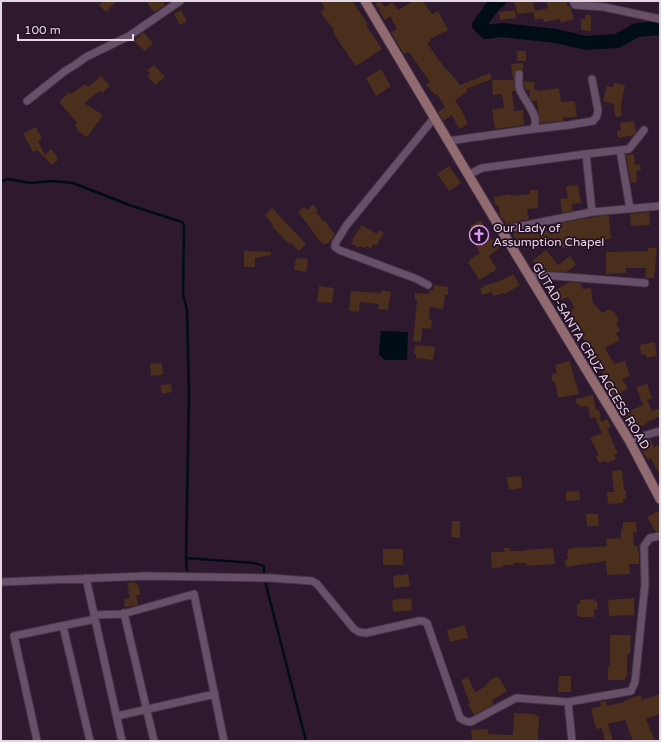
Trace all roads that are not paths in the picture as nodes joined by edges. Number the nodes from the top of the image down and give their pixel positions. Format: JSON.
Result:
{"nodes":[{"id":1,"x":180,"y":1,"type":"edge"},
{"id":2,"x":364,"y":1,"type":"edge"},
{"id":3,"x":573,"y":1,"type":"edge"},
{"id":4,"x":660,"y":19,"type":"edge"},
{"id":5,"x":519,"y":74,"type":"dead end"},
{"id":6,"x":592,"y":79,"type":"dead end"},
{"id":7,"x":27,"y":101,"type":"dead end"},
{"id":8,"x":434,"y":118,"type":"junction"},
{"id":9,"x":532,"y":129,"type":"junction"},
{"id":10,"x":644,"y":130,"type":"dead end"},
{"id":11,"x":448,"y":141,"type":"junction"},
{"id":12,"x":620,"y":150,"type":"junction"},
{"id":13,"x":586,"y":154,"type":"junction"},
{"id":14,"x":468,"y":174,"type":"junction"},
{"id":15,"x":660,"y":206,"type":"edge"},
{"id":16,"x":630,"y":209,"type":"junction"},
{"id":17,"x":592,"y":212,"type":"junction"},
{"id":18,"x":501,"y":230,"type":"junction"},
{"id":19,"x":529,"y":276,"type":"junction"},
{"id":20,"x":645,"y":283,"type":"dead end"},
{"id":21,"x":428,"y":285,"type":"dead end"},
{"id":22,"x":660,"y":431,"type":"edge"},
{"id":23,"x":629,"y":440,"type":"junction"},
{"id":24,"x":660,"y":499,"type":"edge"},
{"id":25,"x":660,"y":536,"type":"edge"},
{"id":26,"x":86,"y":578,"type":"junction"},
{"id":27,"x":1,"y":582,"type":"edge"},
{"id":28,"x":124,"y":613,"type":"junction"},
{"id":29,"x":95,"y":617,"type":"junction"},
{"id":30,"x":63,"y":626,"type":"junction"},
{"id":31,"x":215,"y":694,"type":"junction"},
{"id":32,"x":568,"y":702,"type":"junction"},
{"id":33,"x":147,"y":709,"type":"junction"},
{"id":34,"x":117,"y":716,"type":"junction"},
{"id":35,"x":37,"y":741,"type":"edge"},
{"id":36,"x":90,"y":741,"type":"edge"},
{"id":37,"x":122,"y":741,"type":"edge"},
{"id":38,"x":154,"y":741,"type":"edge"},
{"id":39,"x":224,"y":741,"type":"edge"},
{"id":40,"x":572,"y":741,"type":"edge"}],
"edges":[{"from":1,"to":7,"type":"street"},
{"from":2,"to":8,"type":"main road","name":"GUTAD-SANTA CRUZ ACCESS ROAD"},
{"from":3,"to":4,"type":"street"},
{"from":5,"to":9,"type":"street"},
{"from":6,"to":9,"type":"street"},
{"from":8,"to":11,"type":"main road","name":"GUTAD-SANTA CRUZ ACCESS ROAD"},
{"from":8,"to":21,"type":"street"},
{"from":9,"to":11,"type":"street"},
{"from":10,"to":12,"type":"street"},
{"from":11,"to":14,"type":"main road","name":"GUTAD-SANTA CRUZ ACCESS ROAD"},
{"from":12,"to":13,"type":"street"},
{"from":12,"to":16,"type":"street"},
{"from":13,"to":14,"type":"street"},
{"from":13,"to":17,"type":"street"},
{"from":14,"to":18,"type":"main road","name":"GUTAD-SANTA CRUZ ACCESS ROAD"},
{"from":15,"to":16,"type":"street"},
{"from":16,"to":17,"type":"street"},
{"from":17,"to":18,"type":"street"},
{"from":18,"to":19,"type":"main road","name":"GUTAD-SANTA CRUZ ACCESS ROAD"},
{"from":19,"to":20,"type":"street"},
{"from":19,"to":23,"type":"main road","name":"GUTAD-SANTA CRUZ ACCESS ROAD"},
{"from":22,"to":23,"type":"street"},
{"from":23,"to":24,"type":"main road","name":"GUTAD-SANTA CRUZ ACCESS ROAD"},
{"from":25,"to":32,"type":"street"},
{"from":26,"to":27,"type":"street"},
{"from":26,"to":29,"type":"street"},
{"from":26,"to":32,"type":"street"},
{"from":28,"to":29,"type":"street"},
{"from":28,"to":31,"type":"street"},
{"from":28,"to":33,"type":"street"},
{"from":29,"to":30,"type":"street"},
{"from":29,"to":34,"type":"street"},
{"from":30,"to":35,"type":"street"},
{"from":30,"to":36,"type":"street"},
{"from":31,"to":33,"type":"street"},
{"from":31,"to":39,"type":"street"},
{"from":32,"to":40,"type":"street"},
{"from":33,"to":34,"type":"street"},
{"from":33,"to":38,"type":"street"},
{"from":34,"to":37,"type":"street"}]}
